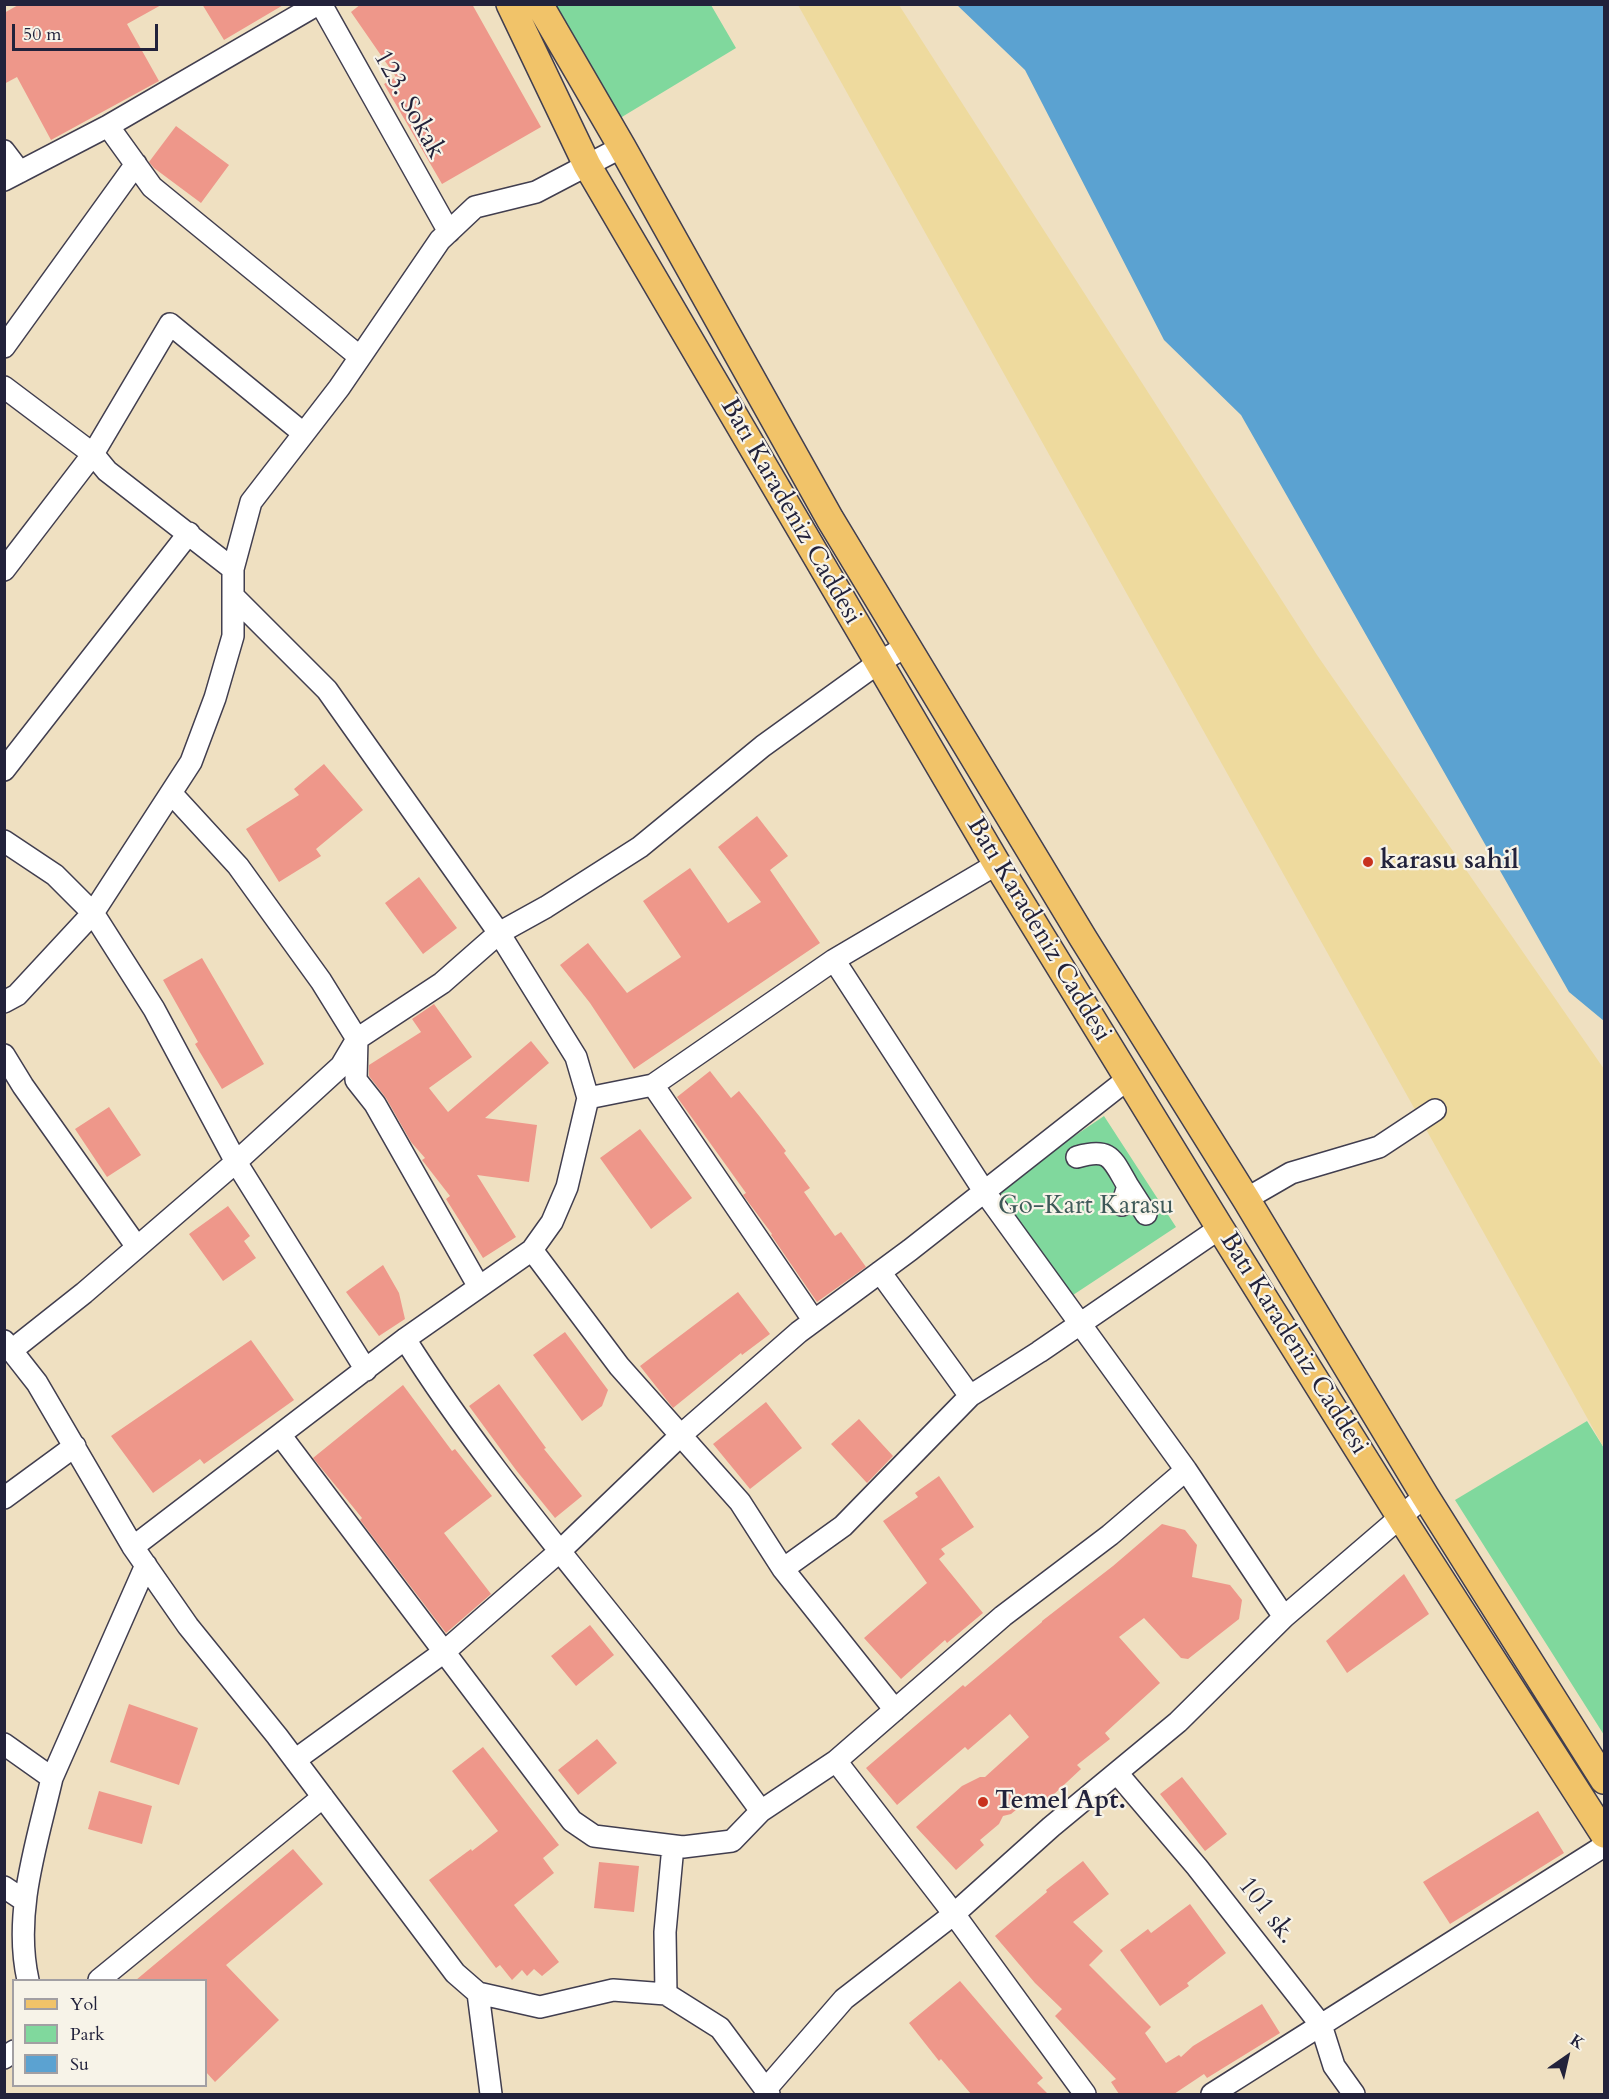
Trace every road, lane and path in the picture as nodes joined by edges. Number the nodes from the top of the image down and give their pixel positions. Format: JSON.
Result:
{"nodes":[{"id":1,"x":319,"y":4,"type":"edge"},
{"id":2,"x":510,"y":4,"type":"edge"},
{"id":3,"x":539,"y":4,"type":"edge"},
{"id":4,"x":108,"y":126,"type":"junction"},
{"id":5,"x":622,"y":147,"type":"junction"},
{"id":6,"x":4,"y":150,"type":"edge"},
{"id":7,"x":136,"y":164,"type":"junction"},
{"id":8,"x":587,"y":165,"type":"junction"},
{"id":9,"x":12,"y":176,"type":"edge"},
{"id":10,"x":449,"y":232,"type":"junction"},
{"id":11,"x":4,"y":347,"type":"edge"},
{"id":12,"x":360,"y":357,"type":"junction"},
{"id":13,"x":4,"y":387,"type":"edge"},
{"id":14,"x":303,"y":433,"type":"junction"},
{"id":15,"x":93,"y":454,"type":"junction"},
{"id":16,"x":189,"y":533,"type":"junction"},
{"id":17,"x":233,"y":569,"type":"junction"},
{"id":18,"x":4,"y":570,"type":"edge"},
{"id":19,"x":233,"y":596,"type":"junction"},
{"id":20,"x":907,"y":646,"type":"junction"},
{"id":21,"x":878,"y":663,"type":"junction"},
{"id":22,"x":4,"y":770,"type":"edge"},
{"id":23,"x":171,"y":793,"type":"junction"},
{"id":24,"x":4,"y":841,"type":"edge"},
{"id":25,"x":997,"y":864,"type":"junction"},
{"id":26,"x":93,"y":913,"type":"junction"},
{"id":27,"x":499,"y":933,"type":"junction"},
{"id":28,"x":834,"y":960,"type":"junction"},
{"id":29,"x":4,"y":1002,"type":"edge"},
{"id":30,"x":357,"y":1039,"type":"junction"},
{"id":31,"x":4,"y":1055,"type":"edge"},
{"id":32,"x":1129,"y":1078,"type":"junction"},
{"id":33,"x":653,"y":1085,"type":"junction"},
{"id":34,"x":588,"y":1098,"type":"junction"},
{"id":35,"x":1436,"y":1110,"type":"dead end"},
{"id":36,"x":1077,"y":1157,"type":"dead end"},
{"id":37,"x":236,"y":1162,"type":"junction"},
{"id":38,"x":984,"y":1191,"type":"junction"},
{"id":39,"x":1245,"y":1198,"type":"junction"},
{"id":40,"x":1146,"y":1214,"type":"dead end"},
{"id":41,"x":1220,"y":1227,"type":"junction"},
{"id":42,"x":137,"y":1247,"type":"junction"},
{"id":43,"x":532,"y":1250,"type":"junction"},
{"id":44,"x":880,"y":1272,"type":"junction"},
{"id":45,"x":479,"y":1287,"type":"junction"},
{"id":46,"x":814,"y":1322,"type":"junction"},
{"id":47,"x":1080,"y":1324,"type":"junction"},
{"id":48,"x":405,"y":1339,"type":"junction"},
{"id":49,"x":8,"y":1346,"type":"edge"},
{"id":50,"x":366,"y":1370,"type":"junction"},
{"id":51,"x":970,"y":1396,"type":"junction"},
{"id":52,"x":681,"y":1435,"type":"junction"},
{"id":53,"x":281,"y":1436,"type":"junction"},
{"id":54,"x":75,"y":1446,"type":"junction"},
{"id":55,"x":1186,"y":1470,"type":"junction"},
{"id":56,"x":1425,"y":1496,"type":"junction"},
{"id":57,"x":4,"y":1498,"type":"edge"},
{"id":58,"x":1400,"y":1516,"type":"junction"},
{"id":59,"x":133,"y":1547,"type":"junction"},
{"id":60,"x":560,"y":1551,"type":"junction"},
{"id":61,"x":146,"y":1565,"type":"junction"},
{"id":62,"x":783,"y":1569,"type":"junction"},
{"id":63,"x":1284,"y":1617,"type":"junction"},
{"id":64,"x":444,"y":1652,"type":"junction"},
{"id":65,"x":896,"y":1710,"type":"junction"},
{"id":66,"x":4,"y":1744,"type":"edge"},
{"id":67,"x":295,"y":1760,"type":"junction"},
{"id":68,"x":836,"y":1761,"type":"junction"},
{"id":69,"x":1117,"y":1773,"type":"junction"},
{"id":70,"x":52,"y":1778,"type":"junction"},
{"id":71,"x":1605,"y":1780,"type":"edge"},
{"id":72,"x":323,"y":1797,"type":"junction"},
{"id":73,"x":761,"y":1810,"type":"junction"},
{"id":74,"x":1605,"y":1834,"type":"edge"},
{"id":75,"x":673,"y":1846,"type":"junction"},
{"id":76,"x":1605,"y":1846,"type":"edge"},
{"id":77,"x":4,"y":1887,"type":"edge"},
{"id":78,"x":25,"y":1901,"type":"junction"},
{"id":79,"x":954,"y":1914,"type":"junction"},
{"id":80,"x":28,"y":1979,"type":"edge"},
{"id":81,"x":100,"y":1979,"type":"edge"},
{"id":82,"x":478,"y":1993,"type":"junction"},
{"id":83,"x":666,"y":1994,"type":"junction"},
{"id":84,"x":1322,"y":2025,"type":"junction"},
{"id":85,"x":767,"y":2092,"type":"edge"},
{"id":86,"x":491,"y":2094,"type":"edge"},
{"id":87,"x":1085,"y":2094,"type":"edge"},
{"id":88,"x":1212,"y":2094,"type":"edge"},
{"id":89,"x":1354,"y":2094,"type":"edge"}],
"edges":[{"from":1,"to":4,"type":"street"},
{"from":1,"to":10,"type":"street","name":"123. Sokak"},
{"from":2,"to":8,"type":"main road","name":"Batı Karadeniz Caddesi"},
{"from":3,"to":5,"type":"main road","name":"Batı Karadeniz Caddesi"},
{"from":4,"to":7,"type":"street"},
{"from":4,"to":9,"type":"street"},
{"from":5,"to":8,"type":"street"},
{"from":5,"to":20,"type":"main road","name":"Batı Karadeniz Caddesi"},
{"from":6,"to":9,"type":"street"},
{"from":7,"to":11,"type":"street"},
{"from":7,"to":12,"type":"street"},
{"from":8,"to":10,"type":"street"},
{"from":8,"to":21,"type":"main road","name":"Batı Karadeniz Caddesi"},
{"from":10,"to":12,"type":"street"},
{"from":12,"to":14,"type":"street"},
{"from":13,"to":15,"type":"street"},
{"from":14,"to":15,"type":"street"},
{"from":14,"to":17,"type":"street"},
{"from":15,"to":16,"type":"street"},
{"from":15,"to":18,"type":"street"},
{"from":16,"to":17,"type":"street"},
{"from":16,"to":22,"type":"street"},
{"from":17,"to":19,"type":"street"},
{"from":19,"to":23,"type":"street"},
{"from":19,"to":27,"type":"street"},
{"from":20,"to":21,"type":"street"},
{"from":20,"to":39,"type":"main road","name":"Batı Karadeniz Caddesi"},
{"from":21,"to":25,"type":"main road","name":"Batı Karadeniz Caddesi"},
{"from":21,"to":27,"type":"street"},
{"from":23,"to":26,"type":"street"},
{"from":23,"to":30,"type":"street"},
{"from":24,"to":26,"type":"street"},
{"from":25,"to":28,"type":"street"},
{"from":25,"to":32,"type":"main road","name":"Batı Karadeniz Caddesi"},
{"from":26,"to":29,"type":"street"},
{"from":26,"to":37,"type":"street"},
{"from":27,"to":30,"type":"street"},
{"from":27,"to":34,"type":"street"},
{"from":28,"to":33,"type":"street"},
{"from":28,"to":38,"type":"street"},
{"from":30,"to":37,"type":"street"},
{"from":30,"to":45,"type":"street"},
{"from":31,"to":42,"type":"street"},
{"from":32,"to":38,"type":"street"},
{"from":32,"to":41,"type":"main road","name":"Batı Karadeniz Caddesi"},
{"from":33,"to":34,"type":"street"},
{"from":33,"to":46,"type":"street"},
{"from":34,"to":43,"type":"street"},
{"from":35,"to":39,"type":"street"},
{"from":36,"to":40,"type":"street"},
{"from":37,"to":42,"type":"street"},
{"from":37,"to":50,"type":"street"},
{"from":38,"to":44,"type":"street"},
{"from":38,"to":47,"type":"street"},
{"from":39,"to":56,"type":"main road","name":"Batı Karadeniz Caddesi"},
{"from":41,"to":47,"type":"street"},
{"from":41,"to":58,"type":"main road","name":"Batı Karadeniz Caddesi"},
{"from":42,"to":49,"type":"street"},
{"from":43,"to":45,"type":"street"},
{"from":43,"to":52,"type":"street"},
{"from":44,"to":46,"type":"street"},
{"from":44,"to":51,"type":"street"},
{"from":45,"to":48,"type":"street"},
{"from":46,"to":52,"type":"street"},
{"from":47,"to":51,"type":"street"},
{"from":47,"to":55,"type":"street"},
{"from":48,"to":50,"type":"street"},
{"from":48,"to":60,"type":"street"},
{"from":49,"to":54,"type":"street"},
{"from":50,"to":53,"type":"street"},
{"from":51,"to":62,"type":"street"},
{"from":52,"to":60,"type":"street"},
{"from":52,"to":62,"type":"street"},
{"from":53,"to":59,"type":"street"},
{"from":53,"to":64,"type":"street"},
{"from":54,"to":57,"type":"street"},
{"from":54,"to":59,"type":"street"},
{"from":55,"to":63,"type":"street"},
{"from":55,"to":65,"type":"street"},
{"from":56,"to":58,"type":"street"},
{"from":56,"to":71,"type":"main road","name":"Batı Karadeniz Caddesi"},
{"from":58,"to":63,"type":"street"},
{"from":58,"to":74,"type":"main road","name":"Batı Karadeniz Caddesi"},
{"from":59,"to":61,"type":"street"},
{"from":60,"to":64,"type":"street"},
{"from":60,"to":73,"type":"street"},
{"from":61,"to":67,"type":"street"},
{"from":61,"to":70,"type":"street"},
{"from":62,"to":65,"type":"street"},
{"from":63,"to":69,"type":"street"},
{"from":64,"to":67,"type":"street"},
{"from":64,"to":75,"type":"street"},
{"from":65,"to":68,"type":"street"},
{"from":66,"to":70,"type":"street"},
{"from":67,"to":72,"type":"street"},
{"from":68,"to":73,"type":"street"},
{"from":68,"to":79,"type":"street"},
{"from":69,"to":79,"type":"street"},
{"from":69,"to":84,"type":"street","name":"101 sk."},
{"from":70,"to":78,"type":"street"},
{"from":72,"to":81,"type":"street"},
{"from":72,"to":82,"type":"street"},
{"from":73,"to":75,"type":"street"},
{"from":75,"to":83,"type":"street"},
{"from":76,"to":84,"type":"street"},
{"from":77,"to":78,"type":"street"},
{"from":78,"to":80,"type":"street"},
{"from":79,"to":85,"type":"street"},
{"from":79,"to":87,"type":"street"},
{"from":82,"to":83,"type":"street"},
{"from":82,"to":86,"type":"street"},
{"from":83,"to":85,"type":"street"},
{"from":84,"to":88,"type":"street"},
{"from":84,"to":89,"type":"street","name":"101 sk."}]}
